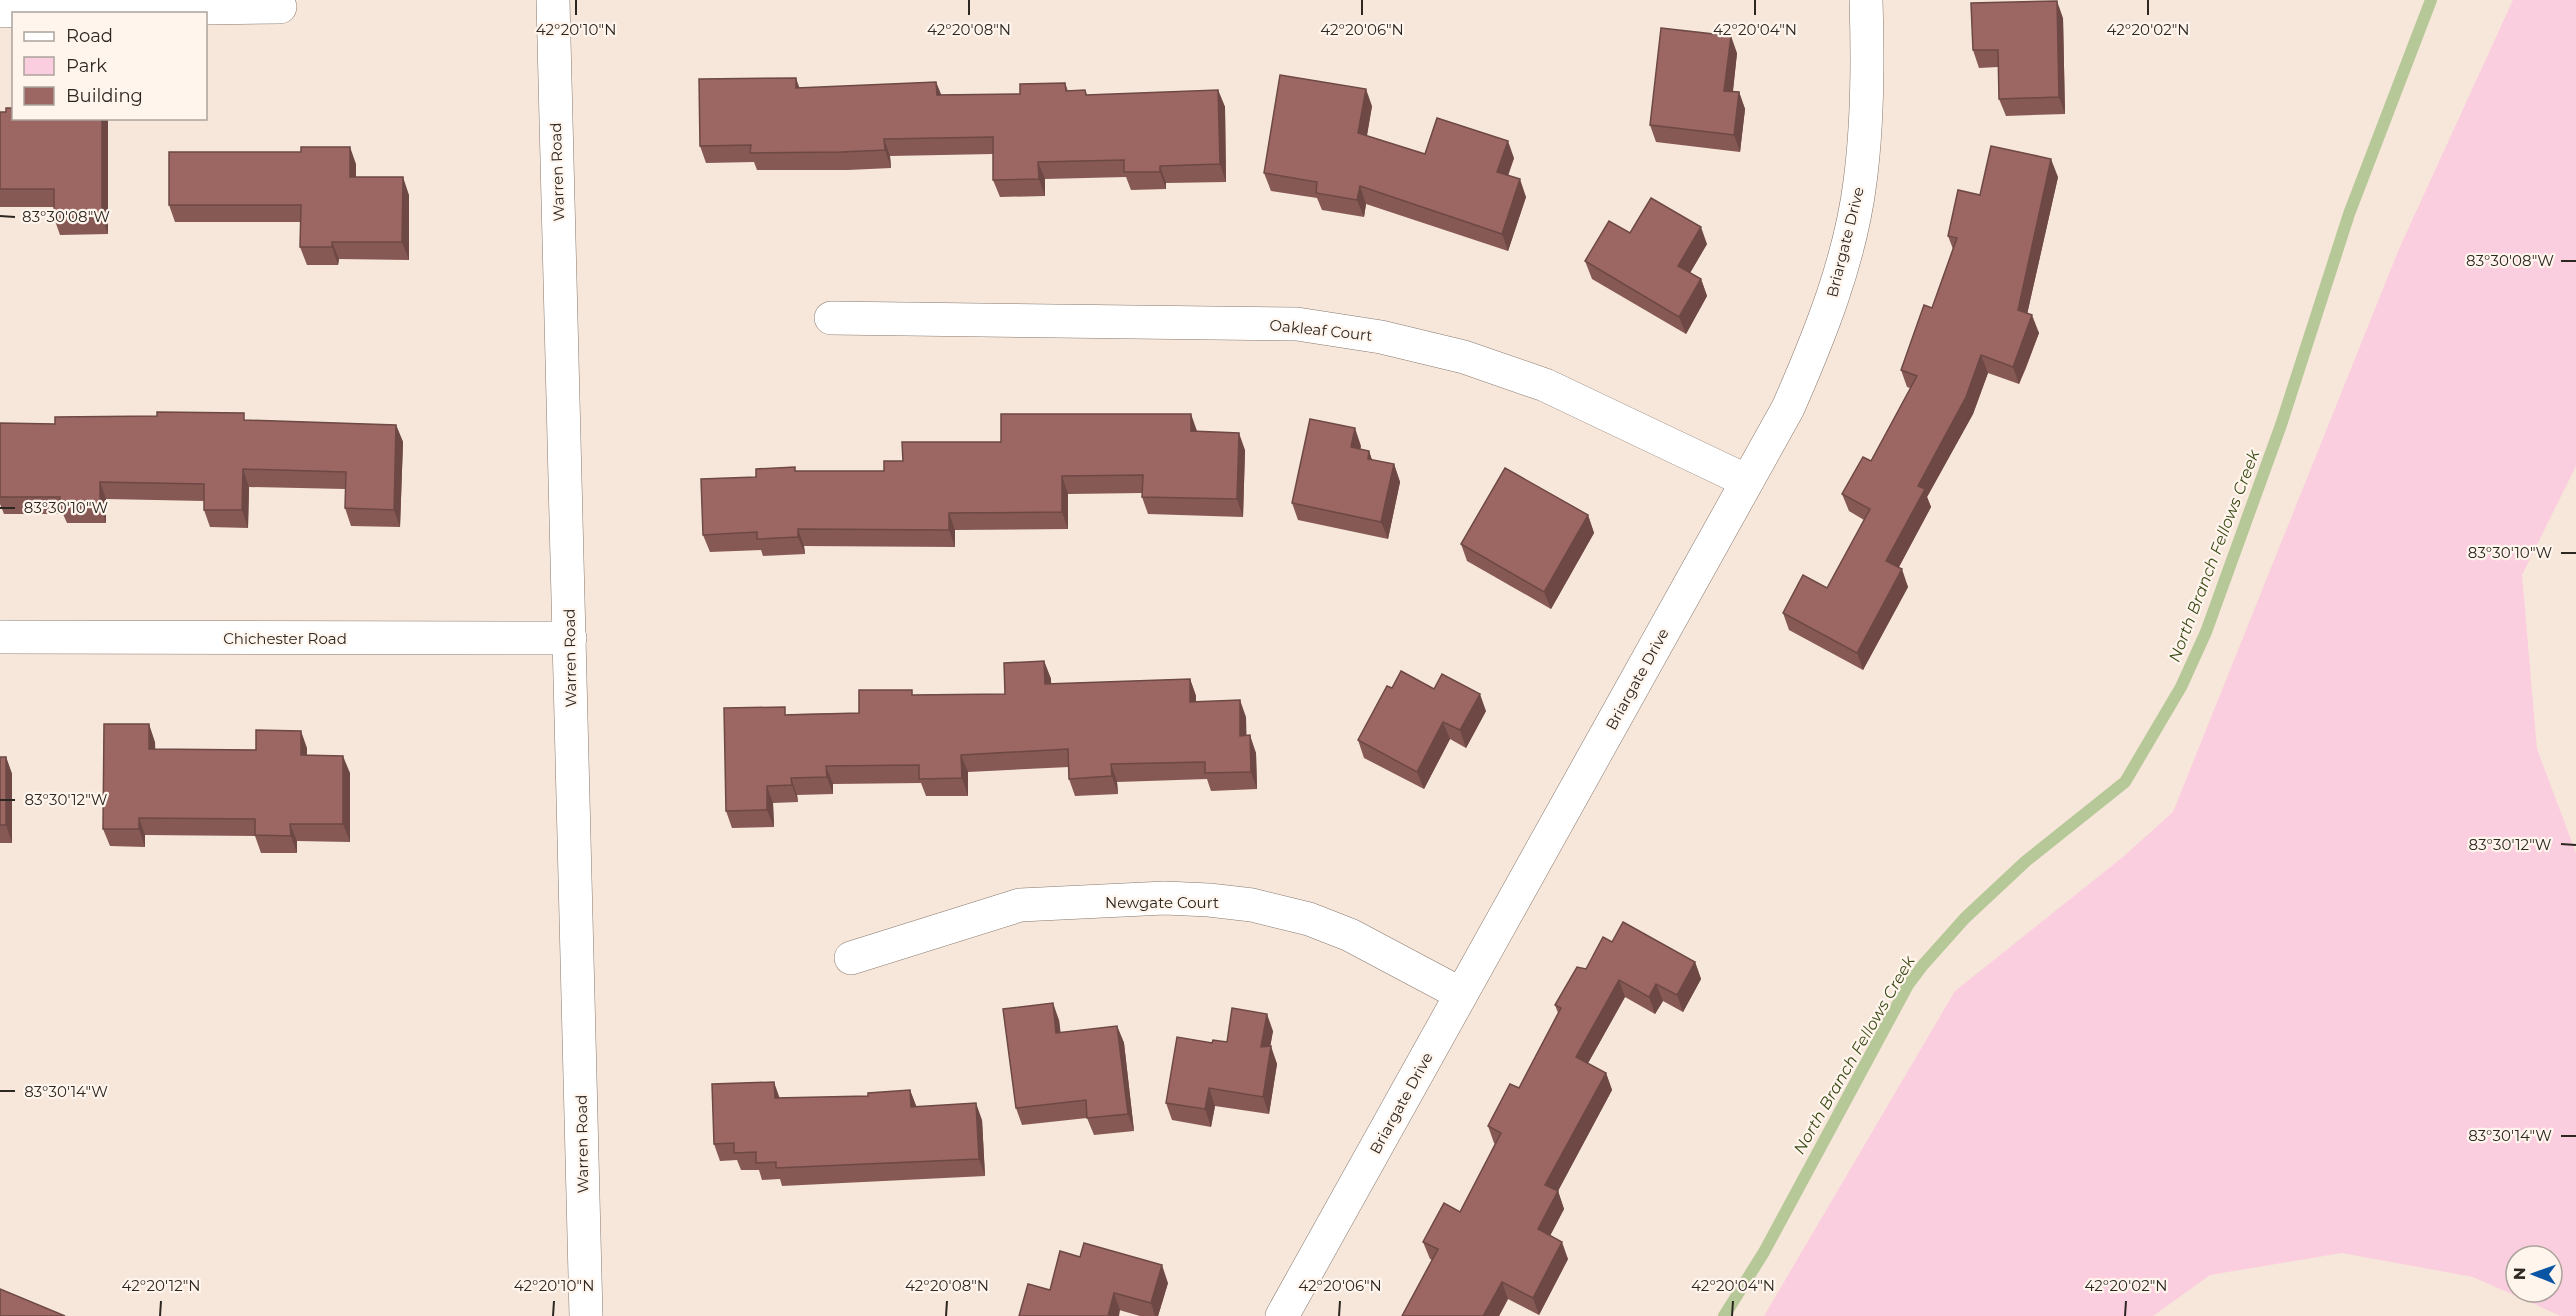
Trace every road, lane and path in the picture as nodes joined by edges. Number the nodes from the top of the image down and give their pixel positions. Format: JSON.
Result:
{"nodes":[{"id":1,"x":552,"y":0,"type":"edge"},
{"id":2,"x":1866,"y":0,"type":"edge"},
{"id":3,"x":280,"y":7,"type":"dead end"},
{"id":4,"x":0,"y":11,"type":"edge"},
{"id":5,"x":831,"y":318,"type":"dead end"},
{"id":6,"x":1747,"y":481,"type":"junction"},
{"id":7,"x":0,"y":637,"type":"edge"},
{"id":8,"x":570,"y":638,"type":"junction"},
{"id":9,"x":851,"y":958,"type":"dead end"},
{"id":10,"x":1461,"y":994,"type":"junction"},
{"id":11,"x":586,"y":1316,"type":"edge"},
{"id":12,"x":1282,"y":1316,"type":"edge"}],
"edges":[{"from":1,"to":8,"type":"street","name":"Warren Road"},
{"from":2,"to":6,"type":"street","name":"Briargate Drive"},
{"from":3,"to":4,"type":"street"},
{"from":5,"to":6,"type":"street","name":"Oakleaf Court"},
{"from":6,"to":10,"type":"street","name":"Briargate Drive"},
{"from":7,"to":8,"type":"street","name":"Chichester Road"},
{"from":8,"to":11,"type":"street","name":"Warren Road"},
{"from":9,"to":10,"type":"street","name":"Newgate Court"},
{"from":10,"to":12,"type":"street","name":"Briargate Drive"}]}
